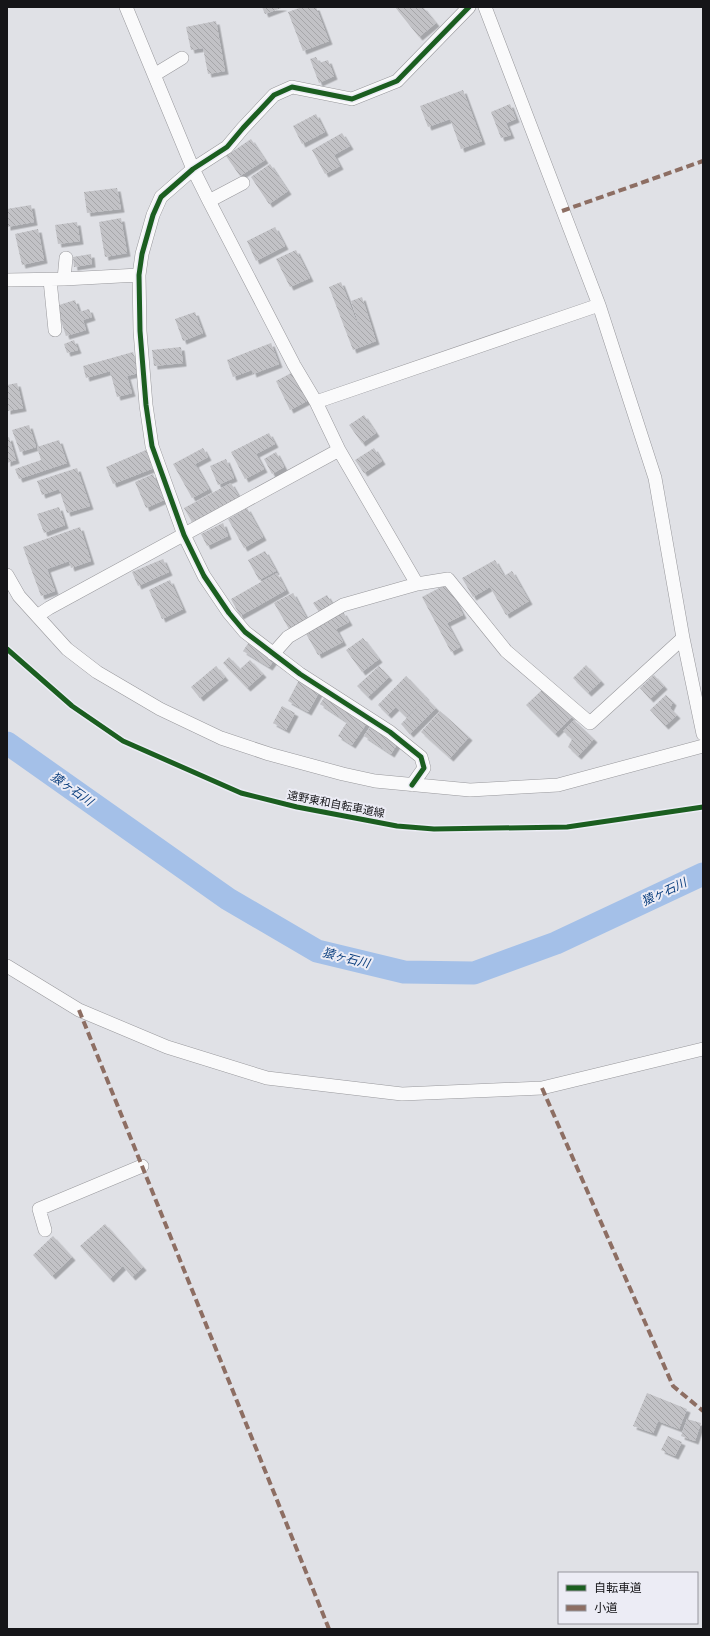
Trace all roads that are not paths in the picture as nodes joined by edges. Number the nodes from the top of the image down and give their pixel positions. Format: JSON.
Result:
{"nodes":[{"id":1,"x":126,"y":7,"type":"edge"},
{"id":2,"x":469,"y":7,"type":"edge"},
{"id":3,"x":485,"y":7,"type":"edge"},
{"id":4,"x":182,"y":58,"type":"dead end"},
{"id":5,"x":154,"y":75,"type":"junction"},
{"id":6,"x":193,"y":170,"type":"junction"},
{"id":7,"x":243,"y":183,"type":"dead end"},
{"id":8,"x":209,"y":201,"type":"junction"},
{"id":9,"x":66,"y":258,"type":"dead end"},
{"id":10,"x":139,"y":275,"type":"junction"},
{"id":11,"x":64,"y":279,"type":"junction"},
{"id":12,"x":7,"y":280,"type":"edge"},
{"id":13,"x":50,"y":280,"type":"junction"},
{"id":14,"x":598,"y":305,"type":"junction"},
{"id":15,"x":55,"y":330,"type":"dead end"},
{"id":16,"x":316,"y":402,"type":"junction"},
{"id":17,"x":339,"y":450,"type":"junction"},
{"id":18,"x":184,"y":536,"type":"junction"},
{"id":19,"x":7,"y":575,"type":"edge"},
{"id":20,"x":417,"y":584,"type":"junction"},
{"id":21,"x":37,"y":616,"type":"junction"},
{"id":22,"x":683,"y":638,"type":"junction"},
{"id":23,"x":273,"y":654,"type":"junction"},
{"id":24,"x":703,"y":734,"type":"edge"},
{"id":25,"x":703,"y":746,"type":"edge"},
{"id":26,"x":412,"y":785,"type":"junction"},
{"id":27,"x":7,"y":966,"type":"edge"},
{"id":28,"x":703,"y":1049,"type":"edge"},
{"id":29,"x":142,"y":1166,"type":"dead end"},
{"id":30,"x":45,"y":1230,"type":"dead end"}],
"edges":[{"from":1,"to":5,"type":"street"},
{"from":2,"to":6,"type":"street"},
{"from":3,"to":14,"type":"street"},
{"from":4,"to":5,"type":"street"},
{"from":5,"to":6,"type":"street"},
{"from":6,"to":8,"type":"street"},
{"from":6,"to":10,"type":"street"},
{"from":7,"to":8,"type":"street"},
{"from":8,"to":16,"type":"street"},
{"from":9,"to":11,"type":"street"},
{"from":10,"to":11,"type":"street"},
{"from":10,"to":18,"type":"street"},
{"from":11,"to":13,"type":"street"},
{"from":12,"to":13,"type":"street"},
{"from":13,"to":15,"type":"street"},
{"from":14,"to":16,"type":"street"},
{"from":14,"to":22,"type":"street"},
{"from":16,"to":17,"type":"street"},
{"from":17,"to":18,"type":"street"},
{"from":17,"to":20,"type":"street"},
{"from":18,"to":21,"type":"street"},
{"from":18,"to":23,"type":"street"},
{"from":19,"to":21,"type":"street"},
{"from":20,"to":22,"type":"street"},
{"from":20,"to":23,"type":"street"},
{"from":21,"to":26,"type":"street"},
{"from":22,"to":24,"type":"street"},
{"from":23,"to":26,"type":"street"},
{"from":25,"to":26,"type":"street"},
{"from":27,"to":28,"type":"street"},
{"from":29,"to":30,"type":"street"}]}
